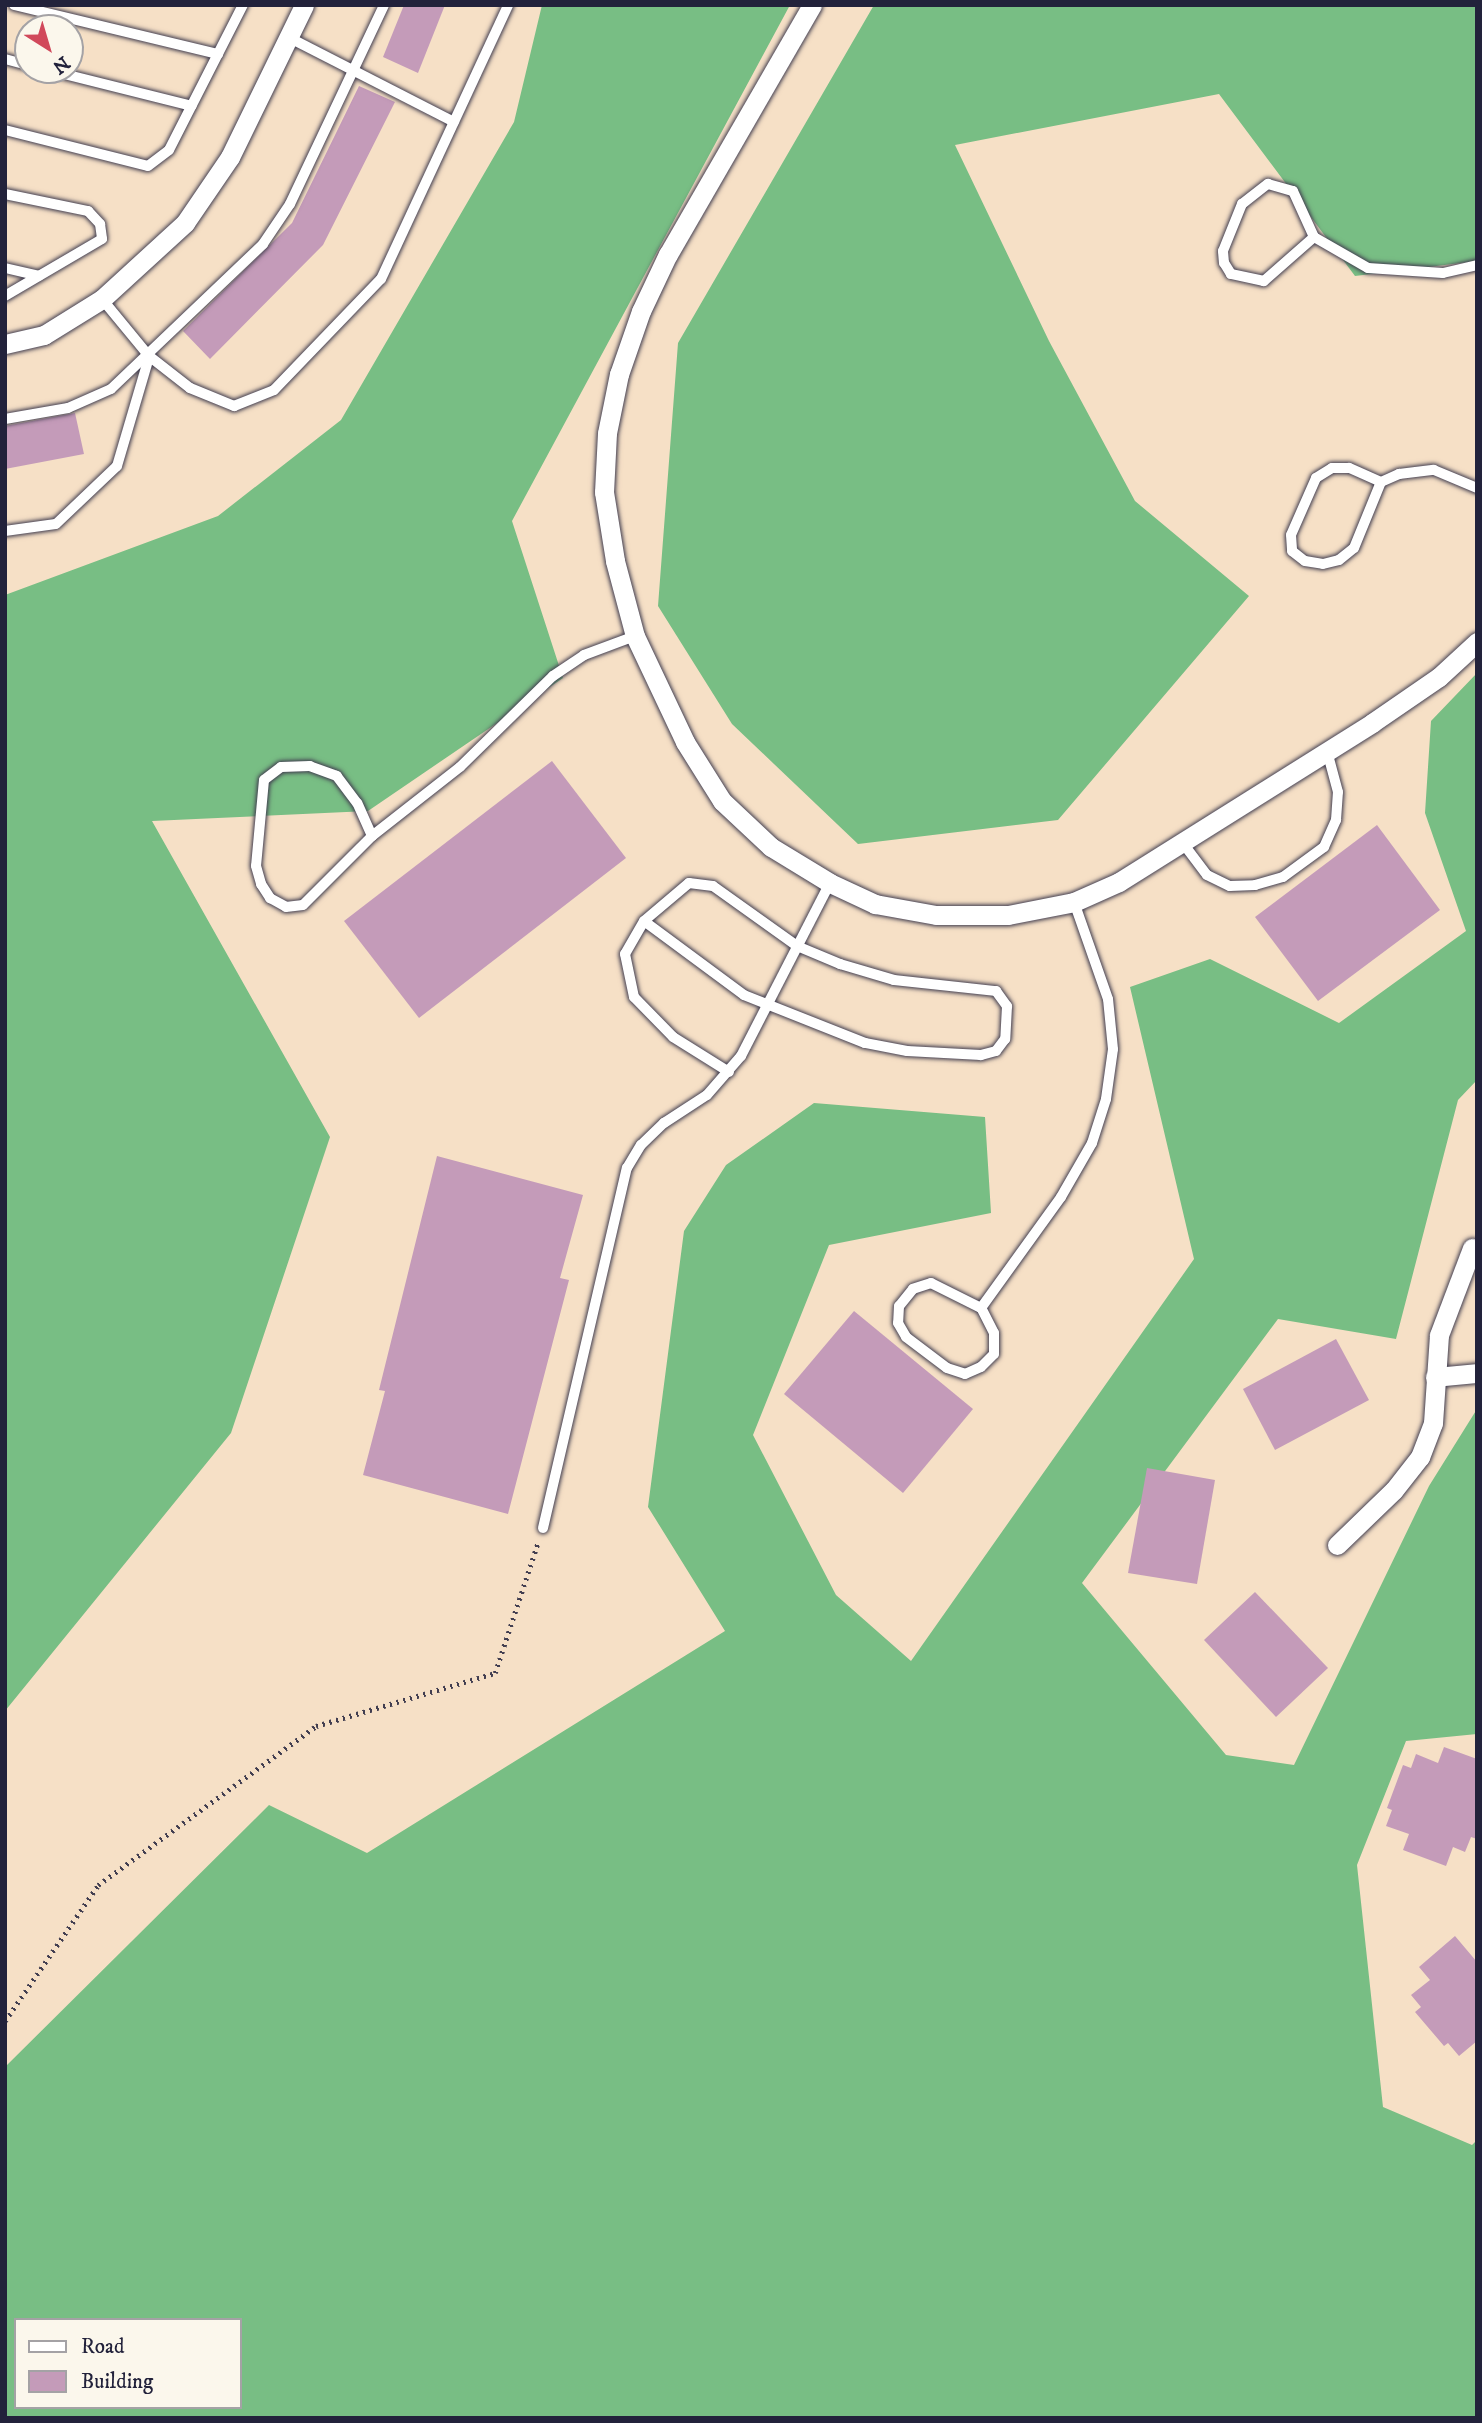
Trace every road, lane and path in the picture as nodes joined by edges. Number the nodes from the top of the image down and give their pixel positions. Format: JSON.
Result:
{"nodes":[{"id":1,"x":14,"y":5,"type":"edge"},
{"id":2,"x":243,"y":5,"type":"edge"},
{"id":3,"x":304,"y":5,"type":"edge"},
{"id":4,"x":384,"y":5,"type":"edge"},
{"id":5,"x":508,"y":5,"type":"edge"},
{"id":6,"x":812,"y":5,"type":"edge"},
{"id":7,"x":290,"y":38,"type":"junction"},
{"id":8,"x":218,"y":54,"type":"junction"},
{"id":9,"x":356,"y":72,"type":"junction"},
{"id":10,"x":84,"y":79,"type":"edge"},
{"id":11,"x":192,"y":106,"type":"junction"},
{"id":12,"x":454,"y":122,"type":"junction"},
{"id":13,"x":5,"y":130,"type":"edge"},
{"id":14,"x":5,"y":194,"type":"edge"},
{"id":15,"x":1314,"y":237,"type":"junction"},
{"id":16,"x":1477,"y":265,"type":"edge"},
{"id":17,"x":5,"y":268,"type":"edge"},
{"id":18,"x":39,"y":276,"type":"junction"},
{"id":19,"x":5,"y":296,"type":"edge"},
{"id":20,"x":102,"y":299,"type":"junction"},
{"id":21,"x":5,"y":344,"type":"edge"},
{"id":22,"x":149,"y":356,"type":"junction"},
{"id":23,"x":5,"y":419,"type":"edge"},
{"id":24,"x":1381,"y":482,"type":"junction"},
{"id":25,"x":1477,"y":488,"type":"edge"},
{"id":26,"x":5,"y":531,"type":"edge"},
{"id":27,"x":635,"y":636,"type":"junction"},
{"id":28,"x":1477,"y":642,"type":"edge"},
{"id":29,"x":1327,"y":751,"type":"junction"},
{"id":30,"x":372,"y":836,"type":"junction"},
{"id":31,"x":1182,"y":842,"type":"junction"},
{"id":32,"x":830,"y":883,"type":"junction"},
{"id":33,"x":1074,"y":902,"type":"junction"},
{"id":34,"x":643,"y":921,"type":"junction"},
{"id":35,"x":797,"y":946,"type":"junction"},
{"id":36,"x":768,"y":1007,"type":"junction"},
{"id":37,"x":729,"y":1072,"type":"junction"},
{"id":38,"x":1472,"y":1248,"type":"dead end"},
{"id":39,"x":981,"y":1308,"type":"junction"},
{"id":40,"x":1477,"y":1373,"type":"edge"},
{"id":41,"x":1435,"y":1377,"type":"junction"},
{"id":42,"x":543,"y":1528,"type":"joint"},
{"id":43,"x":1337,"y":1545,"type":"dead end"},
{"id":44,"x":5,"y":2021,"type":"edge"}],
"edges":[{"from":1,"to":8,"type":"lane"},
{"from":2,"to":8,"type":"lane"},
{"from":3,"to":7,"type":"street"},
{"from":4,"to":9,"type":"lane"},
{"from":5,"to":12,"type":"lane"},
{"from":6,"to":27,"type":"street"},
{"from":7,"to":9,"type":"lane"},
{"from":7,"to":20,"type":"street"},
{"from":8,"to":11,"type":"lane"},
{"from":9,"to":12,"type":"lane"},
{"from":9,"to":22,"type":"lane"},
{"from":10,"to":11,"type":"lane"},
{"from":11,"to":13,"type":"lane"},
{"from":12,"to":22,"type":"lane"},
{"from":14,"to":18,"type":"lane"},
{"from":15,"to":15,"type":"lane"},
{"from":15,"to":16,"type":"lane"},
{"from":17,"to":18,"type":"lane"},
{"from":18,"to":19,"type":"lane"},
{"from":20,"to":21,"type":"street"},
{"from":20,"to":22,"type":"lane"},
{"from":22,"to":23,"type":"lane"},
{"from":22,"to":26,"type":"lane"},
{"from":24,"to":24,"type":"lane"},
{"from":24,"to":25,"type":"lane"},
{"from":27,"to":30,"type":"lane"},
{"from":27,"to":32,"type":"street"},
{"from":28,"to":29,"type":"street"},
{"from":29,"to":31,"type":"street"},
{"from":29,"to":31,"type":"lane"},
{"from":30,"to":30,"type":"lane"},
{"from":31,"to":33,"type":"street"},
{"from":32,"to":33,"type":"street"},
{"from":32,"to":35,"type":"lane"},
{"from":33,"to":39,"type":"lane"},
{"from":34,"to":35,"type":"lane"},
{"from":34,"to":36,"type":"lane"},
{"from":34,"to":37,"type":"lane"},
{"from":35,"to":36,"type":"lane"},
{"from":35,"to":36,"type":"lane"},
{"from":36,"to":37,"type":"lane"},
{"from":37,"to":42,"type":"lane"},
{"from":38,"to":41,"type":"street"},
{"from":39,"to":39,"type":"lane"},
{"from":40,"to":41,"type":"street"},
{"from":41,"to":43,"type":"street"},
{"from":42,"to":44,"type":"path"}]}
